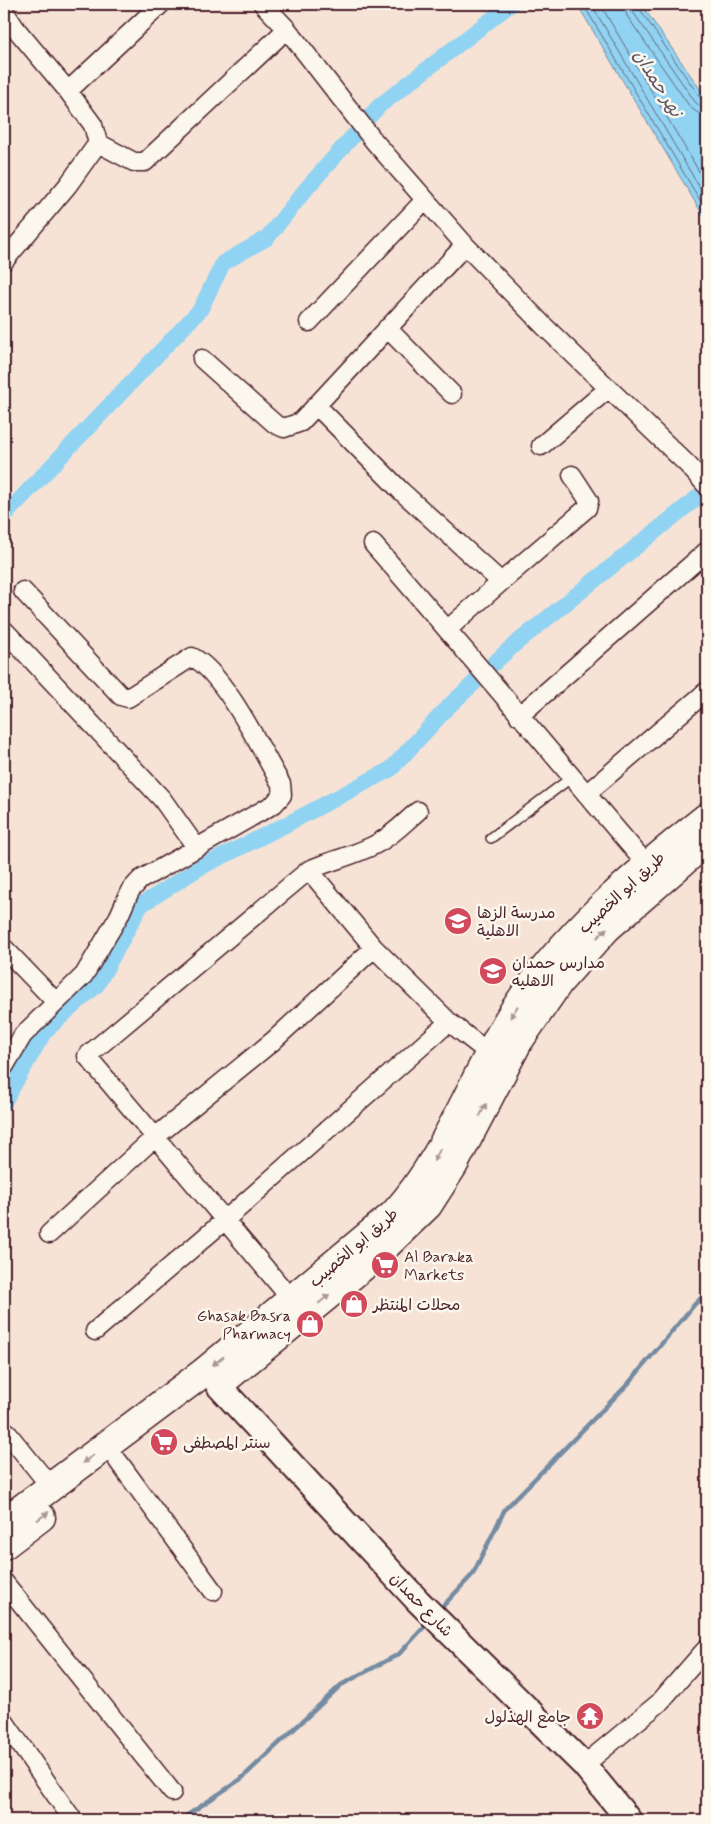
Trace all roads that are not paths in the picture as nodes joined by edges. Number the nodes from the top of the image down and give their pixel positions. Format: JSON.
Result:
{"nodes":[{"id":1,"x":161,"y":4,"type":"edge"},
{"id":2,"x":263,"y":4,"type":"edge"},
{"id":3,"x":4,"y":11,"type":"edge"},
{"id":4,"x":286,"y":28,"type":"junction"},
{"id":5,"x":68,"y":91,"type":"junction"},
{"id":6,"x":98,"y":143,"type":"junction"},
{"id":7,"x":425,"y":200,"type":"junction"},
{"id":8,"x":465,"y":245,"type":"junction"},
{"id":9,"x":4,"y":261,"type":"edge"},
{"id":10,"x":309,"y":322,"type":"dead end"},
{"id":11,"x":388,"y":328,"type":"junction"},
{"id":12,"x":202,"y":359,"type":"dead end"},
{"id":13,"x":609,"y":388,"type":"junction"},
{"id":14,"x":452,"y":394,"type":"dead end"},
{"id":15,"x":316,"y":405,"type":"junction"},
{"id":16,"x":541,"y":446,"type":"dead end"},
{"id":17,"x":572,"y":474,"type":"dead end"},
{"id":18,"x":707,"y":486,"type":"edge"},
{"id":19,"x":373,"y":544,"type":"dead end"},
{"id":20,"x":707,"y":551,"type":"edge"},
{"id":21,"x":501,"y":582,"type":"junction"},
{"id":22,"x":23,"y":591,"type":"dead end"},
{"id":23,"x":448,"y":629,"type":"junction"},
{"id":24,"x":4,"y":630,"type":"edge"},
{"id":25,"x":707,"y":691,"type":"edge"},
{"id":26,"x":519,"y":716,"type":"junction"},
{"id":27,"x":572,"y":778,"type":"junction"},
{"id":28,"x":586,"y":794,"type":"junction"},
{"id":29,"x":418,"y":812,"type":"dead end"},
{"id":30,"x":707,"y":817,"type":"edge"},
{"id":31,"x":491,"y":838,"type":"dead end"},
{"id":32,"x":707,"y":841,"type":"edge"},
{"id":33,"x":196,"y":847,"type":"junction"},
{"id":34,"x":647,"y":865,"type":"junction"},
{"id":35,"x":309,"y":870,"type":"junction"},
{"id":36,"x":4,"y":948,"type":"edge"},
{"id":37,"x":374,"y":948,"type":"junction"},
{"id":38,"x":56,"y":1002,"type":"junction"},
{"id":39,"x":448,"y":1022,"type":"junction"},
{"id":40,"x":490,"y":1054,"type":"junction"},
{"id":41,"x":4,"y":1068,"type":"edge"},
{"id":42,"x":154,"y":1138,"type":"junction"},
{"id":43,"x":224,"y":1221,"type":"junction"},
{"id":44,"x":49,"y":1234,"type":"dead end"},
{"id":45,"x":292,"y":1300,"type":"junction"},
{"id":46,"x":95,"y":1330,"type":"dead end"},
{"id":47,"x":218,"y":1385,"type":"junction"},
{"id":48,"x":4,"y":1429,"type":"edge"},
{"id":49,"x":118,"y":1461,"type":"junction"},
{"id":50,"x":51,"y":1486,"type":"junction"},
{"id":51,"x":4,"y":1522,"type":"edge"},
{"id":52,"x":4,"y":1545,"type":"edge"},
{"id":53,"x":4,"y":1582,"type":"edge"},
{"id":54,"x":213,"y":1591,"type":"dead end"},
{"id":55,"x":707,"y":1648,"type":"edge"},
{"id":56,"x":4,"y":1720,"type":"edge"},
{"id":57,"x":584,"y":1765,"type":"junction"},
{"id":58,"x":172,"y":1792,"type":"dead end"},
{"id":59,"x":73,"y":1820,"type":"edge"},
{"id":60,"x":629,"y":1820,"type":"edge"}],
"edges":[{"from":1,"to":5,"type":"street"},
{"from":2,"to":4,"type":"street"},
{"from":3,"to":5,"type":"street"},
{"from":4,"to":6,"type":"street"},
{"from":4,"to":7,"type":"street"},
{"from":5,"to":6,"type":"street"},
{"from":6,"to":9,"type":"street"},
{"from":7,"to":8,"type":"street"},
{"from":7,"to":10,"type":"street"},
{"from":8,"to":11,"type":"street"},
{"from":8,"to":13,"type":"street"},
{"from":11,"to":14,"type":"street"},
{"from":11,"to":15,"type":"street"},
{"from":12,"to":15,"type":"street"},
{"from":13,"to":16,"type":"street"},
{"from":13,"to":18,"type":"street"},
{"from":15,"to":21,"type":"street"},
{"from":17,"to":21,"type":"street"},
{"from":19,"to":23,"type":"street"},
{"from":20,"to":26,"type":"street"},
{"from":21,"to":23,"type":"street"},
{"from":22,"to":33,"type":"street"},
{"from":23,"to":26,"type":"street"},
{"from":24,"to":33,"type":"street"},
{"from":25,"to":28,"type":"street"},
{"from":26,"to":27,"type":"street"},
{"from":27,"to":28,"type":"street"},
{"from":27,"to":31,"type":"lane"},
{"from":28,"to":34,"type":"street"},
{"from":29,"to":35,"type":"street"},
{"from":30,"to":34,"type":"main road","name":"طريق ابو الخصيب"},
{"from":47,"to":32,"type":"main road","name":"طريق ابو الخصيب","one_way":true},
{"from":33,"to":38,"type":"street"},
{"from":34,"to":40,"type":"main road","name":"طريق ابو الخصيب","one_way":true},
{"from":35,"to":37,"type":"street"},
{"from":35,"to":42,"type":"street"},
{"from":36,"to":38,"type":"street"},
{"from":37,"to":39,"type":"street"},
{"from":37,"to":42,"type":"street"},
{"from":38,"to":41,"type":"street"},
{"from":39,"to":40,"type":"street"},
{"from":39,"to":43,"type":"street"},
{"from":40,"to":45,"type":"main road","name":"طريق ابو الخصيب","one_way":true},
{"from":42,"to":43,"type":"street"},
{"from":42,"to":44,"type":"street"},
{"from":43,"to":45,"type":"street"},
{"from":43,"to":46,"type":"street"},
{"from":45,"to":50,"type":"main road","name":"طريق ابو الخصيب","one_way":true},
{"from":47,"to":49,"type":"main road","name":"طريق ابو الخصيب"},
{"from":47,"to":57,"type":"main road","name":"شارع حمدان"},
{"from":48,"to":50,"type":"street"},
{"from":52,"to":49,"type":"main road","name":"طريق ابو الخصيب","one_way":true},
{"from":49,"to":54,"type":"street"},
{"from":50,"to":51,"type":"main road","name":"طريق ابو الخصيب"},
{"from":53,"to":58,"type":"street"},
{"from":55,"to":57,"type":"street"},
{"from":56,"to":59,"type":"street"},
{"from":57,"to":60,"type":"main road","name":"شارع حمدان"}]}
